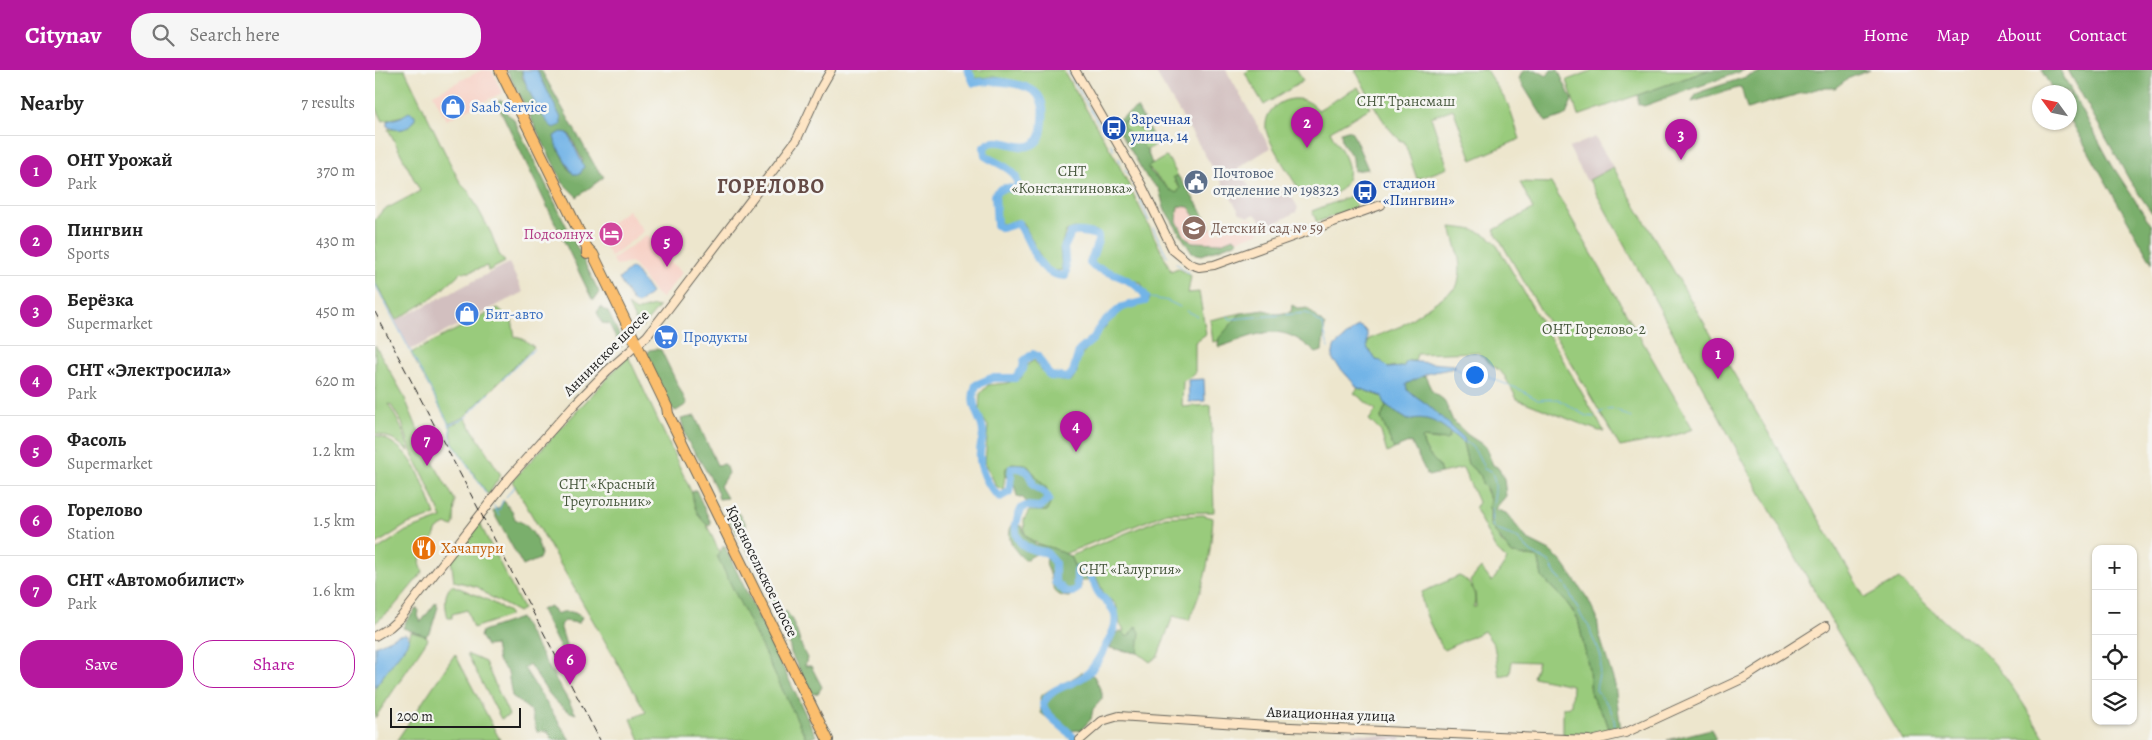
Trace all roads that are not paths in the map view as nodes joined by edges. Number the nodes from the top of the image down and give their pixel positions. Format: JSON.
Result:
{"nodes":[{"id":1,"x":499,"y":70,"type":"edge"},
{"id":2,"x":831,"y":70,"type":"edge"},
{"id":3,"x":1075,"y":70,"type":"edge"},
{"id":4,"x":1381,"y":205,"type":"dead end"},
{"id":5,"x":634,"y":346,"type":"junction"},
{"id":6,"x":1826,"y":626,"type":"dead end"},
{"id":7,"x":375,"y":636,"type":"edge"},
{"id":8,"x":1081,"y":738,"type":"edge"},
{"id":9,"x":828,"y":740,"type":"edge"},
{"id":10,"x":1589,"y":740,"type":"edge"},
{"id":11,"x":1595,"y":740,"type":"edge"}],
"edges":[{"from":1,"to":5,"type":"highway","name":"Красносельское шоссе"},
{"from":2,"to":5,"type":"street","name":"Аннинское шоссе"},
{"from":3,"to":4,"type":"street"},
{"from":5,"to":7,"type":"street","name":"Аннинское шоссе"},
{"from":5,"to":9,"type":"highway","name":"Красносельское шоссе"},
{"from":6,"to":11,"type":"street"},
{"from":8,"to":10,"type":"street","name":"Авиационная улица"}]}
